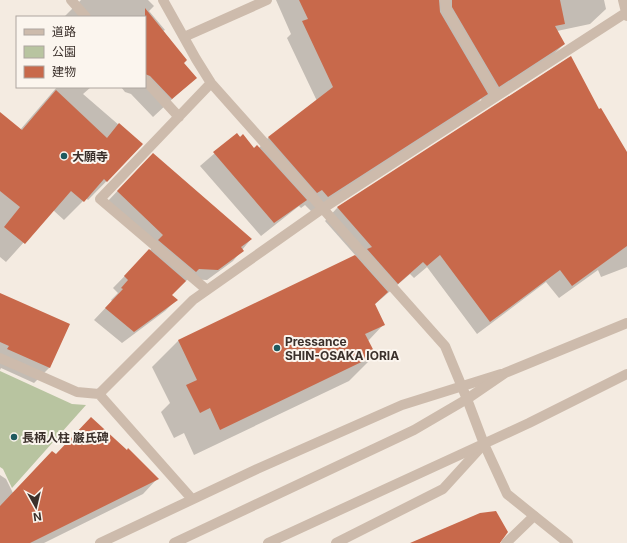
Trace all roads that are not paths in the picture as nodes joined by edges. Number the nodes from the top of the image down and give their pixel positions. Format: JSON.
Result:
{"nodes":[{"id":1,"x":71,"y":0,"type":"edge"},
{"id":2,"x":163,"y":0,"type":"edge"},
{"id":3,"x":267,"y":0,"type":"edge"},
{"id":4,"x":445,"y":0,"type":"edge"},
{"id":5,"x":623,"y":0,"type":"edge"},
{"id":6,"x":627,"y":13,"type":"edge"},
{"id":7,"x":85,"y":16,"type":"edge"},
{"id":8,"x":184,"y":37,"type":"junction"},
{"id":9,"x":146,"y":81,"type":"edge"},
{"id":10,"x":211,"y":83,"type":"junction"},
{"id":11,"x":496,"y":95,"type":"junction"},
{"id":12,"x":179,"y":117,"type":"junction"},
{"id":13,"x":322,"y":209,"type":"junction"},
{"id":14,"x":207,"y":290,"type":"junction"},
{"id":15,"x":627,"y":323,"type":"edge"},
{"id":16,"x":0,"y":358,"type":"edge"},
{"id":17,"x":505,"y":373,"type":"junction"},
{"id":18,"x":627,"y":374,"type":"edge"},
{"id":19,"x":461,"y":386,"type":"junction"},
{"id":20,"x":99,"y":394,"type":"junction"},
{"id":21,"x":467,"y":399,"type":"junction"},
{"id":22,"x":484,"y":444,"type":"junction"},
{"id":23,"x":192,"y":499,"type":"junction"},
{"id":24,"x":534,"y":516,"type":"junction"},
{"id":25,"x":100,"y":543,"type":"edge"},
{"id":26,"x":174,"y":543,"type":"edge"},
{"id":27,"x":268,"y":543,"type":"edge"},
{"id":28,"x":336,"y":543,"type":"edge"},
{"id":29,"x":506,"y":543,"type":"edge"},
{"id":30,"x":568,"y":543,"type":"edge"}],
"edges":[{"from":1,"to":7,"type":"street"},
{"from":2,"to":8,"type":"street"},
{"from":3,"to":8,"type":"street"},
{"from":4,"to":11,"type":"street"},
{"from":5,"to":6,"type":"street"},
{"from":6,"to":11,"type":"street"},
{"from":8,"to":10,"type":"street"},
{"from":9,"to":12,"type":"street"},
{"from":10,"to":12,"type":"street"},
{"from":10,"to":13,"type":"street"},
{"from":11,"to":13,"type":"street"},
{"from":12,"to":14,"type":"street"},
{"from":13,"to":14,"type":"street"},
{"from":13,"to":19,"type":"street"},
{"from":14,"to":20,"type":"street"},
{"from":15,"to":17,"type":"street"},
{"from":16,"to":20,"type":"street"},
{"from":17,"to":19,"type":"street"},
{"from":17,"to":21,"type":"street"},
{"from":18,"to":22,"type":"street"},
{"from":19,"to":21,"type":"street"},
{"from":19,"to":23,"type":"street"},
{"from":20,"to":23,"type":"street"},
{"from":21,"to":22,"type":"street"},
{"from":21,"to":26,"type":"street"},
{"from":22,"to":24,"type":"street"},
{"from":22,"to":27,"type":"street"},
{"from":22,"to":28,"type":"street"},
{"from":23,"to":25,"type":"street"},
{"from":24,"to":29,"type":"street"},
{"from":24,"to":30,"type":"street"}]}
